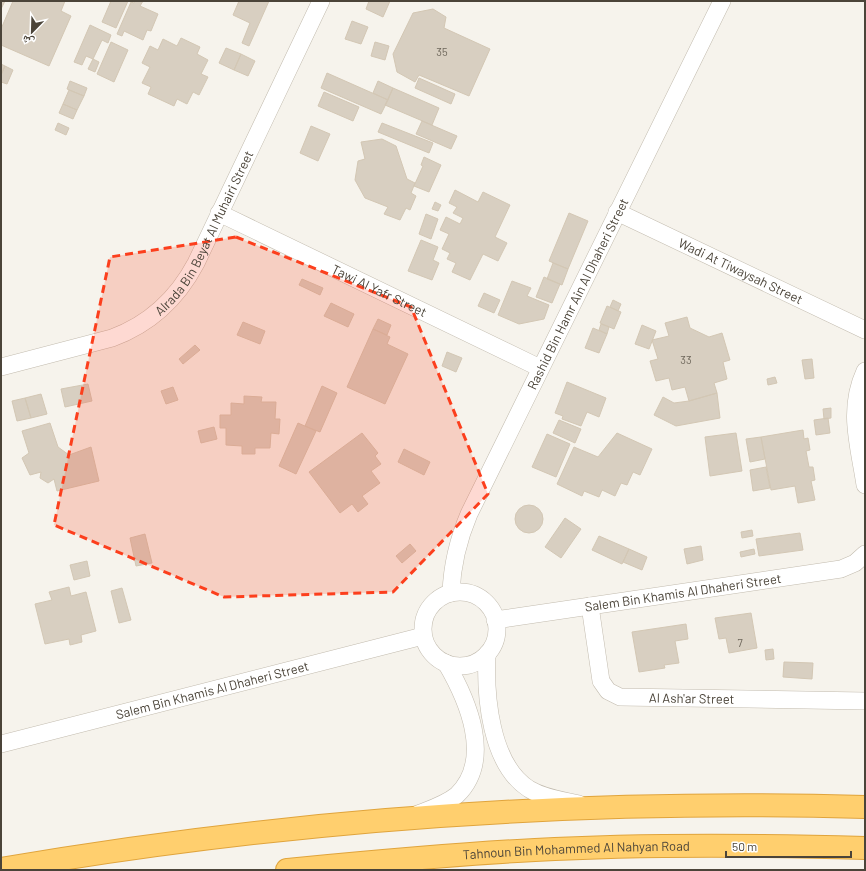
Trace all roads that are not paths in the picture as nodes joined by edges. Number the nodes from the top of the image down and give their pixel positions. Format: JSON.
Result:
{"nodes":[{"id":1,"x":321,"y":1,"type":"edge"},
{"id":2,"x":722,"y":1,"type":"edge"},
{"id":3,"x":617,"y":212,"type":"junction"},
{"id":4,"x":219,"y":213,"type":"junction"},
{"id":5,"x":865,"y":330,"type":"edge"},
{"id":6,"x":1,"y":367,"type":"edge"},
{"id":7,"x":540,"y":368,"type":"junction"},
{"id":8,"x":865,"y":371,"type":"edge"},
{"id":9,"x":865,"y":486,"type":"edge"},
{"id":10,"x":865,"y":554,"type":"edge"},
{"id":11,"x":451,"y":593,"type":"junction"},
{"id":12,"x":590,"y":606,"type":"junction"},
{"id":13,"x":496,"y":620,"type":"junction"},
{"id":14,"x":423,"y":636,"type":"junction"},
{"id":15,"x":487,"y":654,"type":"junction"},
{"id":16,"x":446,"y":663,"type":"junction"},
{"id":17,"x":865,"y":701,"type":"edge"},
{"id":18,"x":1,"y":744,"type":"edge"},
{"id":19,"x":865,"y":807,"type":"edge"},
{"id":20,"x":596,"y":808,"type":"junction"},
{"id":21,"x":407,"y":818,"type":"junction"},
{"id":22,"x":865,"y":848,"type":"edge"},
{"id":23,"x":1,"y":869,"type":"edge"},
{"id":24,"x":287,"y":870,"type":"edge"}],
"edges":[{"from":1,"to":4,"type":"street","name":"Alrada Bin Beyat Al Muhairi Street"},
{"from":2,"to":3,"type":"street","name":"Rashid Bin Hamr Ain Al Dhaheri Street"},
{"from":3,"to":5,"type":"street","name":"Wadi At Tiwaysah Street"},
{"from":3,"to":7,"type":"street","name":"Rashid Bin Hamr Ain Al Dhaheri Street"},
{"from":4,"to":6,"type":"street","name":"Alrada Bin Beyat Al Muhairi Street"},
{"from":4,"to":7,"type":"street","name":"Tawi Al Yafr Street"},
{"from":7,"to":11,"type":"street","name":"Rashid Bin Hamr Ain Al Dhaheri Street"},
{"from":8,"to":9,"type":"street"},
{"from":10,"to":12,"type":"street","name":"Salem Bin Khamis Al Dhaheri Street"},
{"from":11,"to":13,"type":"street"},
{"from":11,"to":14,"type":"street"},
{"from":12,"to":13,"type":"street","name":"Salem Bin Khamis Al Dhaheri Street"},
{"from":12,"to":17,"type":"street","name":"Al Ash'ar Street"},
{"from":13,"to":15,"type":"street"},
{"from":14,"to":16,"type":"street"},
{"from":14,"to":18,"type":"street","name":"Salem Bin Khamis Al Dhaheri Street"},
{"from":15,"to":16,"type":"street"},
{"from":15,"to":20,"type":"street"},
{"from":16,"to":21,"type":"street"},
{"from":19,"to":20,"type":"highway"},
{"from":20,"to":21,"type":"highway"},
{"from":21,"to":23,"type":"highway"},
{"from":22,"to":24,"type":"highway","name":"Tahnoun Bin Mohammed Al Nahyan Road"}]}
